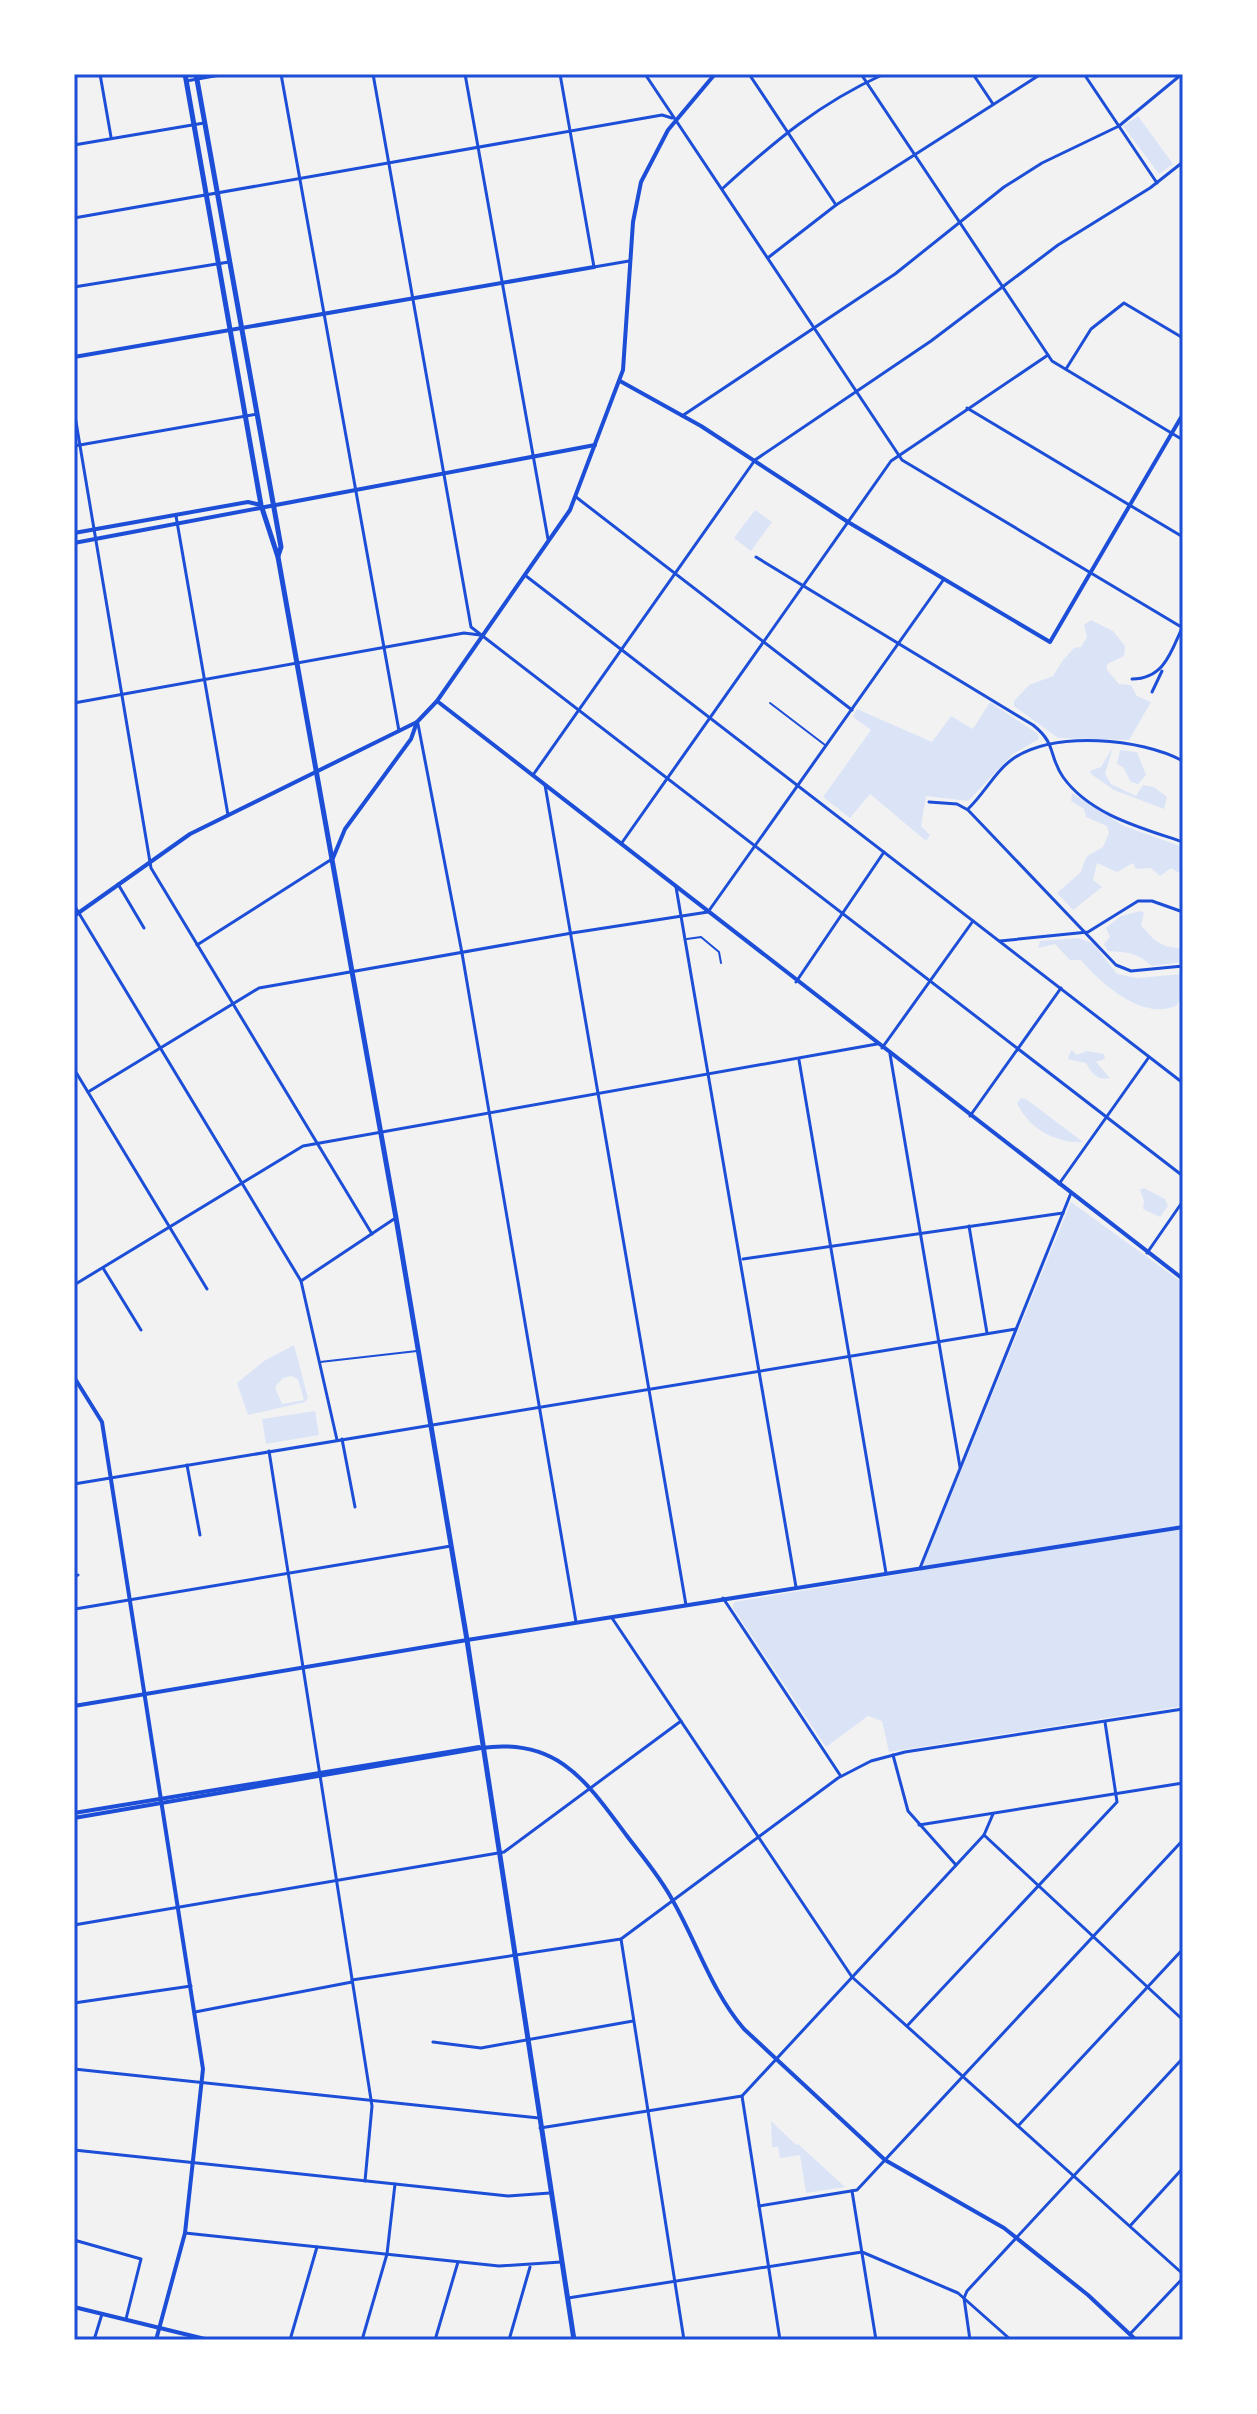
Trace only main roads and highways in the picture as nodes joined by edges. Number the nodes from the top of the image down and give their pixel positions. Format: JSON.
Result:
{"nodes":[{"id":1,"x":196,"y":77,"type":"edge"},
{"id":2,"x":185,"y":78,"type":"edge"},
{"id":3,"x":278,"y":557,"type":"junction"},
{"id":4,"x":574,"y":2340,"type":"edge"}],
"edges":[{"from":1,"to":3,"type":"main road"},
{"from":2,"to":3,"type":"main road"},
{"from":3,"to":4,"type":"main road"}]}
